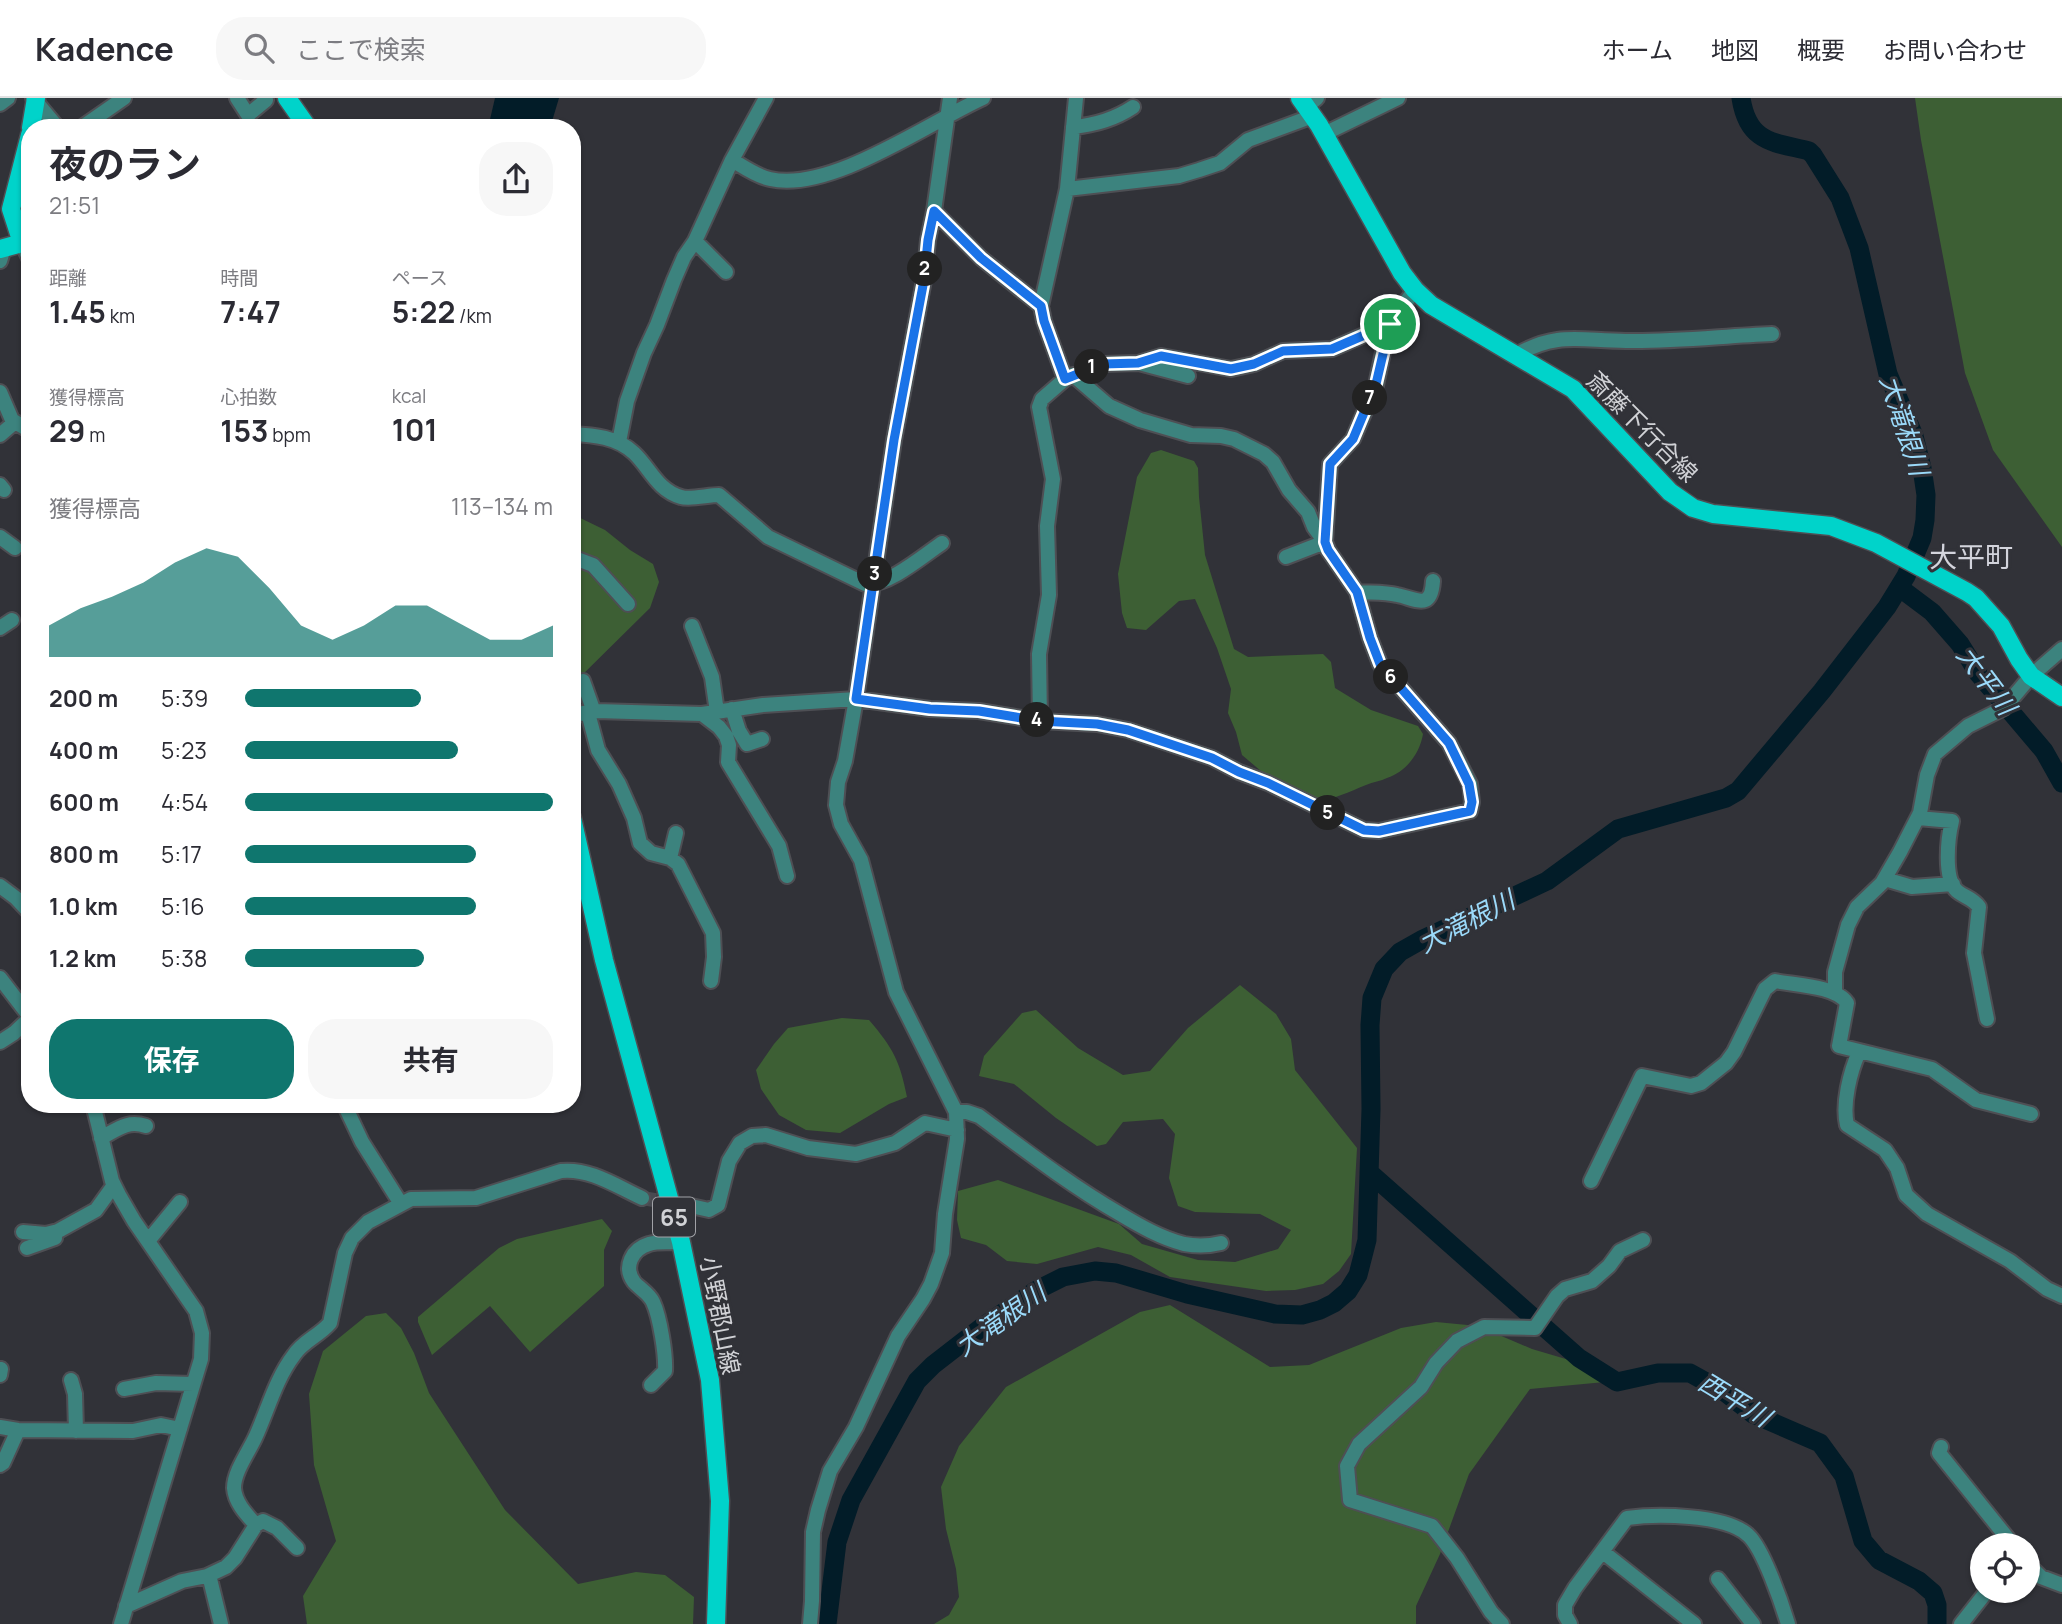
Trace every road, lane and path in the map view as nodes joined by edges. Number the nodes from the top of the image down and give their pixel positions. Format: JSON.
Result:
{"nodes":[{"id":1,"x":8,"y":98,"type":"edge"},
{"id":2,"x":124,"y":98,"type":"edge"},
{"id":3,"x":237,"y":98,"type":"edge"},
{"id":4,"x":287,"y":98,"type":"edge"},
{"id":5,"x":766,"y":98,"type":"edge"},
{"id":6,"x":950,"y":98,"type":"edge"},
{"id":7,"x":984,"y":98,"type":"edge"},
{"id":8,"x":1076,"y":98,"type":"edge"},
{"id":9,"x":1398,"y":98,"type":"edge"},
{"id":10,"x":35,"y":99,"type":"edge"},
{"id":11,"x":266,"y":100,"type":"edge"},
{"id":12,"x":0,"y":104,"type":"edge"},
{"id":13,"x":1309,"y":105,"type":"edge"},
{"id":14,"x":1133,"y":107,"type":"dead end"},
{"id":15,"x":947,"y":117,"type":"junction"},
{"id":16,"x":32,"y":119,"type":"edge"},
{"id":17,"x":51,"y":119,"type":"edge"},
{"id":18,"x":94,"y":119,"type":"edge"},
{"id":19,"x":301,"y":119,"type":"edge"},
{"id":20,"x":1073,"y":128,"type":"junction"},
{"id":21,"x":1324,"y":134,"type":"junction"},
{"id":22,"x":732,"y":160,"type":"junction"},
{"id":23,"x":21,"y":170,"type":"edge"},
{"id":24,"x":1067,"y":189,"type":"junction"},
{"id":25,"x":934,"y":211,"type":"junction"},
{"id":26,"x":21,"y":231,"type":"edge"},
{"id":27,"x":695,"y":241,"type":"junction"},
{"id":28,"x":21,"y":244,"type":"edge"},
{"id":29,"x":1,"y":253,"type":"edge"},
{"id":30,"x":726,"y":272,"type":"dead end"},
{"id":31,"x":1415,"y":290,"type":"junction"},
{"id":32,"x":1041,"y":306,"type":"junction"},
{"id":33,"x":1390,"y":324,"type":"junction"},
{"id":34,"x":1772,"y":334,"type":"dead end"},
{"id":35,"x":1516,"y":355,"type":"junction"},
{"id":36,"x":1138,"y":363,"type":"junction"},
{"id":37,"x":1188,"y":376,"type":"dead end"},
{"id":38,"x":1069,"y":377,"type":"junction"},
{"id":39,"x":0,"y":392,"type":"edge"},
{"id":40,"x":15,"y":422,"type":"junction"},
{"id":41,"x":21,"y":426,"type":"edge"},
{"id":42,"x":0,"y":435,"type":"edge"},
{"id":43,"x":581,"y":435,"type":"edge"},
{"id":44,"x":619,"y":442,"type":"junction"},
{"id":45,"x":0,"y":537,"type":"edge"},
{"id":46,"x":1325,"y":542,"type":"junction"},
{"id":47,"x":942,"y":543,"type":"dead end"},
{"id":48,"x":15,"y":548,"type":"dead end"},
{"id":49,"x":1286,"y":557,"type":"dead end"},
{"id":50,"x":581,"y":560,"type":"edge"},
{"id":51,"x":1433,"y":580,"type":"dead end"},
{"id":52,"x":874,"y":585,"type":"junction"},
{"id":53,"x":1357,"y":592,"type":"junction"},
{"id":54,"x":628,"y":604,"type":"dead end"},
{"id":55,"x":692,"y":626,"type":"dead end"},
{"id":56,"x":2062,"y":649,"type":"edge"},
{"id":57,"x":2031,"y":676,"type":"junction"},
{"id":58,"x":583,"y":681,"type":"dead end"},
{"id":59,"x":2062,"y":697,"type":"edge"},
{"id":60,"x":856,"y":699,"type":"junction"},
{"id":61,"x":725,"y":711,"type":"junction"},
{"id":62,"x":591,"y":712,"type":"junction"},
{"id":63,"x":581,"y":714,"type":"edge"},
{"id":64,"x":702,"y":714,"type":"junction"},
{"id":65,"x":1040,"y":721,"type":"junction"},
{"id":66,"x":762,"y":738,"type":"dead end"},
{"id":67,"x":1918,"y":818,"type":"junction"},
{"id":68,"x":676,"y":833,"type":"dead end"},
{"id":69,"x":581,"y":858,"type":"edge"},
{"id":70,"x":670,"y":858,"type":"junction"},
{"id":71,"x":787,"y":876,"type":"dead end"},
{"id":72,"x":1885,"y":878,"type":"junction"},
{"id":73,"x":1953,"y":884,"type":"junction"},
{"id":74,"x":0,"y":886,"type":"edge"},
{"id":75,"x":21,"y":903,"type":"edge"},
{"id":76,"x":0,"y":978,"type":"edge"},
{"id":77,"x":711,"y":981,"type":"dead end"},
{"id":78,"x":1835,"y":992,"type":"junction"},
{"id":79,"x":21,"y":1005,"type":"edge"},
{"id":80,"x":1987,"y":1019,"type":"dead end"},
{"id":81,"x":21,"y":1027,"type":"edge"},
{"id":82,"x":0,"y":1042,"type":"edge"},
{"id":83,"x":1859,"y":1052,"type":"junction"},
{"id":84,"x":956,"y":1112,"type":"junction"},
{"id":85,"x":95,"y":1113,"type":"edge"},
{"id":86,"x":349,"y":1113,"type":"edge"},
{"id":87,"x":2031,"y":1114,"type":"dead end"},
{"id":88,"x":146,"y":1126,"type":"dead end"},
{"id":89,"x":957,"y":1130,"type":"junction"},
{"id":90,"x":101,"y":1138,"type":"junction"},
{"id":91,"x":1591,"y":1181,"type":"dead end"},
{"id":92,"x":114,"y":1185,"type":"junction"},
{"id":93,"x":642,"y":1198,"type":"tunnel mouth"},
{"id":94,"x":180,"y":1202,"type":"dead end"},
{"id":95,"x":401,"y":1204,"type":"junction"},
{"id":96,"x":691,"y":1206,"type":"tunnel mouth"},
{"id":97,"x":83,"y":1217,"type":"junction"},
{"id":98,"x":23,"y":1232,"type":"dead end"},
{"id":99,"x":1643,"y":1240,"type":"dead end"},
{"id":100,"x":148,"y":1241,"type":"junction"},
{"id":101,"x":681,"y":1242,"type":"junction"},
{"id":102,"x":1221,"y":1243,"type":"dead end"},
{"id":103,"x":27,"y":1248,"type":"dead end"},
{"id":104,"x":2062,"y":1296,"type":"edge"},
{"id":105,"x":71,"y":1380,"type":"dead end"},
{"id":106,"x":193,"y":1384,"type":"junction"},
{"id":107,"x":651,"y":1385,"type":"dead end"},
{"id":108,"x":124,"y":1389,"type":"dead end"},
{"id":109,"x":0,"y":1427,"type":"edge"},
{"id":110,"x":180,"y":1429,"type":"junction"},
{"id":111,"x":18,"y":1430,"type":"junction"},
{"id":112,"x":76,"y":1431,"type":"junction"},
{"id":113,"x":1941,"y":1447,"type":"dead end"},
{"id":114,"x":0,"y":1465,"type":"edge"},
{"id":115,"x":256,"y":1525,"type":"junction"},
{"id":116,"x":2004,"y":1533,"type":"edge"},
{"id":117,"x":297,"y":1548,"type":"dead end"},
{"id":118,"x":1603,"y":1552,"type":"junction"},
{"id":119,"x":209,"y":1575,"type":"junction"},
{"id":120,"x":2040,"y":1576,"type":"edge"},
{"id":121,"x":1718,"y":1579,"type":"dead end"},
{"id":122,"x":2062,"y":1585,"type":"edge"},
{"id":123,"x":1978,"y":1603,"type":"edge"},
{"id":124,"x":126,"y":1606,"type":"junction"},
{"id":125,"x":121,"y":1624,"type":"edge"},
{"id":126,"x":221,"y":1624,"type":"edge"},
{"id":127,"x":716,"y":1624,"type":"edge"},
{"id":128,"x":810,"y":1624,"type":"edge"},
{"id":129,"x":1502,"y":1624,"type":"edge"},
{"id":130,"x":1570,"y":1624,"type":"edge"},
{"id":131,"x":1694,"y":1624,"type":"edge"},
{"id":132,"x":1754,"y":1624,"type":"edge"},
{"id":133,"x":1788,"y":1624,"type":"edge"},
{"id":134,"x":1961,"y":1624,"type":"edge"}],
"edges":[{"from":1,"to":12,"type":"street"},
{"from":2,"to":18,"type":"street"},
{"from":3,"to":11,"type":"street"},
{"from":4,"to":19,"type":"main road"},
{"from":5,"to":22,"type":"street"},
{"from":6,"to":15,"type":"street"},
{"from":7,"to":15,"type":"street"},
{"from":8,"to":20,"type":"street"},
{"from":9,"to":21,"type":"street"},
{"from":10,"to":16,"type":"main road"},
{"from":10,"to":17,"type":"street"},
{"from":13,"to":21,"type":"main road","name":"斎藤下行合線"},
{"from":13,"to":24,"type":"street"},
{"from":14,"to":20,"type":"street"},
{"from":15,"to":22,"type":"street"},
{"from":15,"to":25,"type":"street"},
{"from":20,"to":24,"type":"street"},
{"from":21,"to":31,"type":"main road","name":"斎藤下行合線"},
{"from":22,"to":27,"type":"street"},
{"from":23,"to":26,"type":"main road"},
{"from":24,"to":32,"type":"street"},
{"from":25,"to":32,"type":"street"},
{"from":25,"to":52,"type":"street"},
{"from":27,"to":30,"type":"street"},
{"from":27,"to":44,"type":"street"},
{"from":28,"to":29,"type":"main road"},
{"from":31,"to":33,"type":"street"},
{"from":31,"to":35,"type":"main road","name":"斎藤下行合線"},
{"from":32,"to":38,"type":"street"},
{"from":33,"to":36,"type":"street"},
{"from":33,"to":46,"type":"street"},
{"from":34,"to":35,"type":"street"},
{"from":35,"to":57,"type":"main road","name":"斎藤下行合線"},
{"from":36,"to":37,"type":"street"},
{"from":36,"to":38,"type":"street"},
{"from":38,"to":46,"type":"street"},
{"from":38,"to":65,"type":"street"},
{"from":39,"to":40,"type":"street"},
{"from":40,"to":41,"type":"street"},
{"from":40,"to":42,"type":"street"},
{"from":43,"to":44,"type":"street"},
{"from":44,"to":52,"type":"street"},
{"from":45,"to":48,"type":"street"},
{"from":46,"to":49,"type":"street"},
{"from":46,"to":53,"type":"street"},
{"from":47,"to":52,"type":"street"},
{"from":50,"to":54,"type":"street"},
{"from":51,"to":53,"type":"street"},
{"from":52,"to":60,"type":"street"},
{"from":53,"to":65,"type":"street"},
{"from":55,"to":61,"type":"street"},
{"from":56,"to":57,"type":"street"},
{"from":57,"to":59,"type":"main road","name":"斎藤下行合線"},
{"from":57,"to":67,"type":"street"},
{"from":58,"to":62,"type":"street"},
{"from":60,"to":61,"type":"street"},
{"from":60,"to":65,"type":"street"},
{"from":60,"to":84,"type":"street"},
{"from":61,"to":64,"type":"street"},
{"from":61,"to":66,"type":"street"},
{"from":62,"to":63,"type":"street"},
{"from":62,"to":64,"type":"street"},
{"from":62,"to":70,"type":"street"},
{"from":64,"to":71,"type":"street"},
{"from":67,"to":72,"type":"street"},
{"from":67,"to":73,"type":"street"},
{"from":68,"to":70,"type":"street"},
{"from":69,"to":101,"type":"main road","name":"小野郡山線","number":"65"},
{"from":70,"to":77,"type":"street"},
{"from":72,"to":73,"type":"street"},
{"from":72,"to":78,"type":"street"},
{"from":73,"to":80,"type":"street"},
{"from":74,"to":75,"type":"street"},
{"from":76,"to":79,"type":"street"},
{"from":78,"to":83,"type":"street"},
{"from":78,"to":91,"type":"street"},
{"from":81,"to":82,"type":"street"},
{"from":83,"to":87,"type":"street"},
{"from":83,"to":104,"type":"street"},
{"from":84,"to":89,"type":"street"},
{"from":84,"to":102,"type":"street"},
{"from":85,"to":90,"type":"street"},
{"from":86,"to":95,"type":"street"},
{"from":88,"to":90,"type":"street"},
{"from":89,"to":96,"type":"street"},
{"from":89,"to":128,"type":"street"},
{"from":90,"to":92,"type":"street"},
{"from":92,"to":97,"type":"street"},
{"from":92,"to":100,"type":"street"},
{"from":93,"to":95,"type":"street"},
{"from":94,"to":100,"type":"street"},
{"from":95,"to":115,"type":"street"},
{"from":97,"to":98,"type":"street"},
{"from":97,"to":103,"type":"street"},
{"from":99,"to":129,"type":"street"},
{"from":100,"to":106,"type":"street"},
{"from":101,"to":107,"type":"street"},
{"from":101,"to":127,"type":"main road","name":"小野郡山線","number":"65"},
{"from":105,"to":112,"type":"street"},
{"from":106,"to":108,"type":"street"},
{"from":106,"to":110,"type":"street"},
{"from":109,"to":111,"type":"street"},
{"from":110,"to":112,"type":"street"},
{"from":110,"to":124,"type":"street"},
{"from":111,"to":112,"type":"street"},
{"from":111,"to":114,"type":"street"},
{"from":113,"to":116,"type":"street"},
{"from":115,"to":117,"type":"street"},
{"from":115,"to":119,"type":"street"},
{"from":118,"to":130,"type":"street"},
{"from":118,"to":131,"type":"street"},
{"from":118,"to":133,"type":"street"},
{"from":119,"to":124,"type":"street"},
{"from":119,"to":126,"type":"street"},
{"from":120,"to":122,"type":"street"},
{"from":121,"to":132,"type":"street"},
{"from":123,"to":134,"type":"street"},
{"from":124,"to":125,"type":"street"}]}
